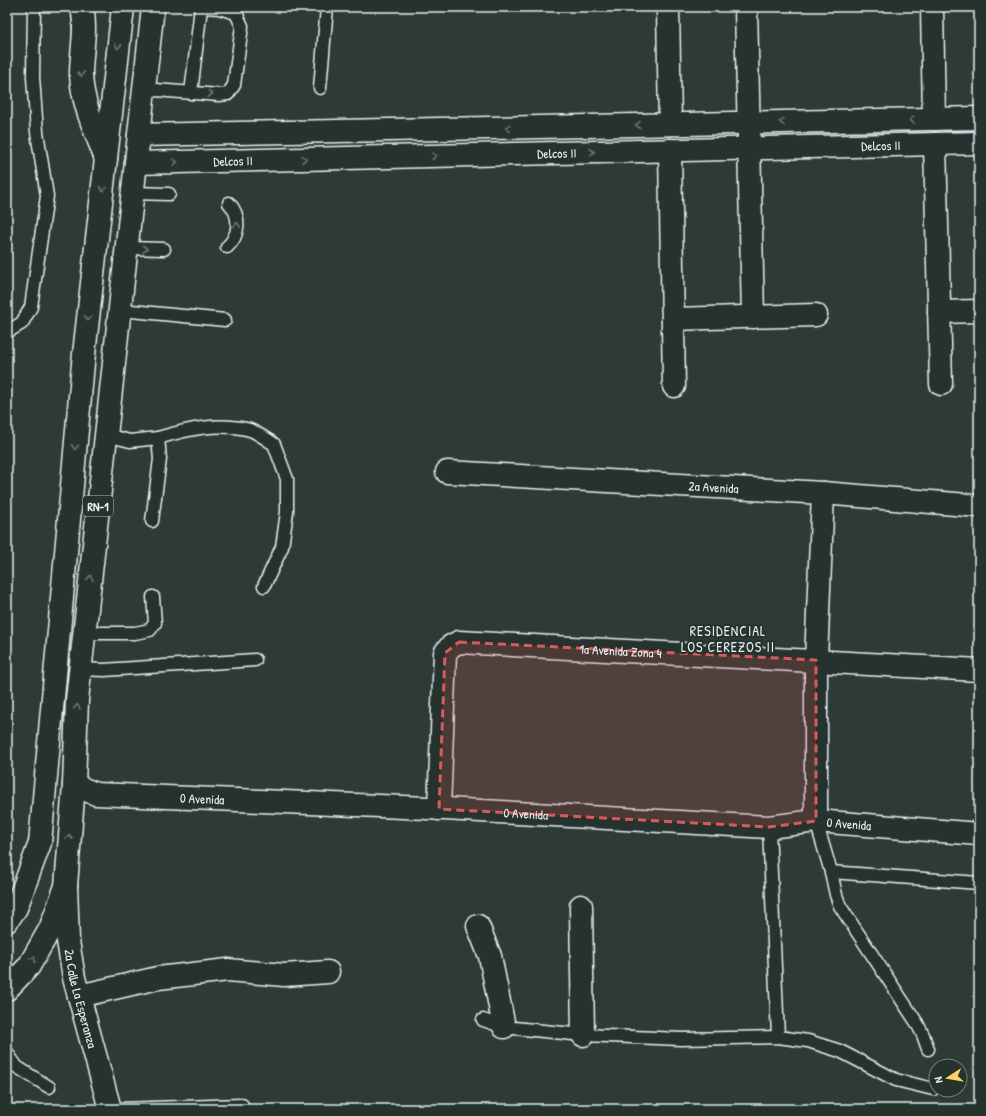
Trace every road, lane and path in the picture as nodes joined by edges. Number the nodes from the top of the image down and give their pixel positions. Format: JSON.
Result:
{"nodes":[{"id":1,"x":34,"y":7,"type":"edge"},
{"id":2,"x":82,"y":7,"type":"edge"},
{"id":3,"x":123,"y":7,"type":"edge"},
{"id":4,"x":153,"y":7,"type":"edge"},
{"id":5,"x":201,"y":7,"type":"edge"},
{"id":6,"x":205,"y":7,"type":"edge"},
{"id":7,"x":327,"y":7,"type":"edge"},
{"id":8,"x":668,"y":7,"type":"edge"},
{"id":9,"x":746,"y":7,"type":"edge"},
{"id":10,"x":932,"y":7,"type":"edge"},
{"id":11,"x":320,"y":88,"type":"dead end"},
{"id":12,"x":143,"y":89,"type":"junction"},
{"id":13,"x":191,"y":93,"type":"junction"},
{"id":14,"x":979,"y":118,"type":"edge"},
{"id":15,"x":934,"y":119,"type":"junction"},
{"id":16,"x":748,"y":123,"type":"junction"},
{"id":17,"x":670,"y":124,"type":"junction"},
{"id":18,"x":139,"y":135,"type":"junction"},
{"id":19,"x":979,"y":143,"type":"edge"},
{"id":20,"x":935,"y":144,"type":"junction"},
{"id":21,"x":749,"y":148,"type":"junction"},
{"id":22,"x":670,"y":150,"type":"junction"},
{"id":23,"x":106,"y":159,"type":"junction"},
{"id":24,"x":136,"y":163,"type":"junction"},
{"id":25,"x":132,"y":193,"type":"junction"},
{"id":26,"x":169,"y":194,"type":"dead end"},
{"id":27,"x":229,"y":203,"type":"dead end"},
{"id":28,"x":227,"y":247,"type":"dead end"},
{"id":29,"x":126,"y":248,"type":"junction"},
{"id":30,"x":164,"y":249,"type":"dead end"},
{"id":31,"x":120,"y":310,"type":"junction"},
{"id":32,"x":979,"y":311,"type":"edge"},
{"id":33,"x":939,"y":312,"type":"junction"},
{"id":34,"x":816,"y":315,"type":"dead end"},
{"id":35,"x":753,"y":317,"type":"junction"},
{"id":36,"x":673,"y":319,"type":"junction"},
{"id":37,"x":226,"y":320,"type":"dead end"},
{"id":38,"x":7,"y":332,"type":"edge"},
{"id":39,"x":941,"y":384,"type":"dead end"},
{"id":40,"x":674,"y":386,"type":"dead end"},
{"id":41,"x":106,"y":435,"type":"junction"},
{"id":42,"x":158,"y":438,"type":"junction"},
{"id":43,"x":447,"y":472,"type":"dead end"},
{"id":44,"x":823,"y":493,"type":"junction"},
{"id":45,"x":979,"y":506,"type":"edge"},
{"id":46,"x":152,"y":521,"type":"dead end"},
{"id":47,"x":264,"y":586,"type":"dead end"},
{"id":48,"x":153,"y":596,"type":"dead end"},
{"id":49,"x":84,"y":633,"type":"junction"},
{"id":50,"x":255,"y":660,"type":"dead end"},
{"id":51,"x":816,"y":660,"type":"junction"},
{"id":52,"x":80,"y":669,"type":"junction"},
{"id":53,"x":979,"y":670,"type":"edge"},
{"id":54,"x":74,"y":785,"type":"junction"},
{"id":55,"x":439,"y":808,"type":"junction"},
{"id":56,"x":816,"y":822,"type":"junction"},
{"id":57,"x":769,"y":827,"type":"junction"},
{"id":58,"x":979,"y":834,"type":"edge"},
{"id":59,"x":831,"y":872,"type":"junction"},
{"id":60,"x":979,"y":883,"type":"edge"},
{"id":61,"x":66,"y":886,"type":"junction"},
{"id":62,"x":581,"y":906,"type":"dead end"},
{"id":63,"x":7,"y":921,"type":"edge"},
{"id":64,"x":478,"y":926,"type":"dead end"},
{"id":65,"x":328,"y":972,"type":"dead end"},
{"id":66,"x":7,"y":988,"type":"edge"},
{"id":67,"x":79,"y":996,"type":"junction"},
{"id":68,"x":483,"y":1020,"type":"dead end"},
{"id":69,"x":504,"y":1027,"type":"junction"},
{"id":70,"x":583,"y":1035,"type":"junction"},
{"id":71,"x":778,"y":1037,"type":"junction"},
{"id":72,"x":928,"y":1049,"type":"dead end"},
{"id":73,"x":7,"y":1053,"type":"edge"},
{"id":74,"x":49,"y":1087,"type":"dead end"},
{"id":75,"x":928,"y":1089,"type":"edge"},
{"id":76,"x":242,"y":1105,"type":"dead end"},
{"id":77,"x":110,"y":1109,"type":"edge"},
{"id":78,"x":121,"y":1109,"type":"edge"}],
"edges":[{"from":1,"to":38,"type":"lane"},
{"from":2,"to":23,"type":"main road","one_way":true},
{"from":3,"to":23,"type":"main road","number":"RN-1","one_way":true},
{"from":4,"to":12,"type":"main road","number":"RN-1"},
{"from":5,"to":13,"type":"lane"},
{"from":13,"to":6,"type":"lane","one_way":true},
{"from":7,"to":11,"type":"lane"},
{"from":8,"to":17,"type":"main road"},
{"from":9,"to":16,"type":"main road"},
{"from":10,"to":15,"type":"main road"},
{"from":12,"to":13,"type":"lane"},
{"from":12,"to":18,"type":"main road","number":"RN-1"},
{"from":14,"to":15,"type":"main road","name":"Delcos II"},
{"from":15,"to":16,"type":"main road","name":"Delcos II","one_way":true},
{"from":16,"to":17,"type":"main road","name":"Delcos II"},
{"from":16,"to":21,"type":"main road"},
{"from":17,"to":18,"type":"main road","name":"Delcos II","one_way":true},
{"from":18,"to":24,"type":"main road","number":"RN-1"},
{"from":19,"to":20,"type":"main road","name":"Delcos II"},
{"from":20,"to":21,"type":"main road","name":"Delcos II"},
{"from":20,"to":33,"type":"main road"},
{"from":21,"to":22,"type":"main road","name":"Delcos II"},
{"from":21,"to":35,"type":"main road"},
{"from":24,"to":22,"type":"main road","name":"Delcos II","one_way":true},
{"from":22,"to":36,"type":"main road"},
{"from":23,"to":63,"type":"main road","number":"RN-1","one_way":true},
{"from":24,"to":25,"type":"main road","number":"RN-1"},
{"from":25,"to":26,"type":"lane"},
{"from":25,"to":29,"type":"main road","number":"RN-1"},
{"from":28,"to":27,"type":"lane","one_way":true},
{"from":29,"to":30,"type":"lane","one_way":true},
{"from":29,"to":31,"type":"main road","number":"RN-1"},
{"from":31,"to":37,"type":"lane"},
{"from":31,"to":41,"type":"main road","number":"RN-1"},
{"from":32,"to":33,"type":"main road"},
{"from":33,"to":39,"type":"main road"},
{"from":34,"to":35,"type":"main road"},
{"from":35,"to":36,"type":"main road"},
{"from":36,"to":40,"type":"main road"},
{"from":41,"to":42,"type":"lane"},
{"from":49,"to":41,"type":"main road","number":"RN-1","one_way":true},
{"from":42,"to":46,"type":"lane"},
{"from":42,"to":47,"type":"lane"},
{"from":43,"to":44,"type":"main road","name":"2a Avenida"},
{"from":44,"to":45,"type":"main road","name":"2a Avenida"},
{"from":44,"to":51,"type":"main road"},
{"from":48,"to":49,"type":"lane"},
{"from":49,"to":52,"type":"main road","number":"RN-1"},
{"from":50,"to":52,"type":"lane"},
{"from":51,"to":53,"type":"main road","name":"1a Avenida Zona 4"},
{"from":51,"to":55,"type":"main road","name":"1a Avenida Zona 4"},
{"from":51,"to":56,"type":"main road"},
{"from":54,"to":52,"type":"main road","number":"RN-1","one_way":true},
{"from":54,"to":55,"type":"main road","name":"0 Avenida"},
{"from":61,"to":54,"type":"main road","number":"RN-1","one_way":true},
{"from":55,"to":57,"type":"main road","name":"0 Avenida"},
{"from":56,"to":57,"type":"main road","name":"0 Avenida"},
{"from":56,"to":58,"type":"main road","name":"0 Avenida"},
{"from":56,"to":59,"type":"lane"},
{"from":57,"to":71,"type":"lane"},
{"from":59,"to":60,"type":"lane"},
{"from":59,"to":72,"type":"lane"},
{"from":66,"to":61,"type":"main road","number":"RN-1","one_way":true},
{"from":61,"to":67,"type":"main road","name":"2a Calle La Esperanza"},
{"from":62,"to":70,"type":"main road"},
{"from":64,"to":69,"type":"main road"},
{"from":65,"to":67,"type":"main road"},
{"from":67,"to":77,"type":"main road","name":"2a Calle La Esperanza"},
{"from":68,"to":69,"type":"lane"},
{"from":69,"to":70,"type":"lane"},
{"from":70,"to":71,"type":"lane"},
{"from":71,"to":75,"type":"lane"},
{"from":73,"to":74,"type":"lane"},
{"from":76,"to":78,"type":"lane"}]}
